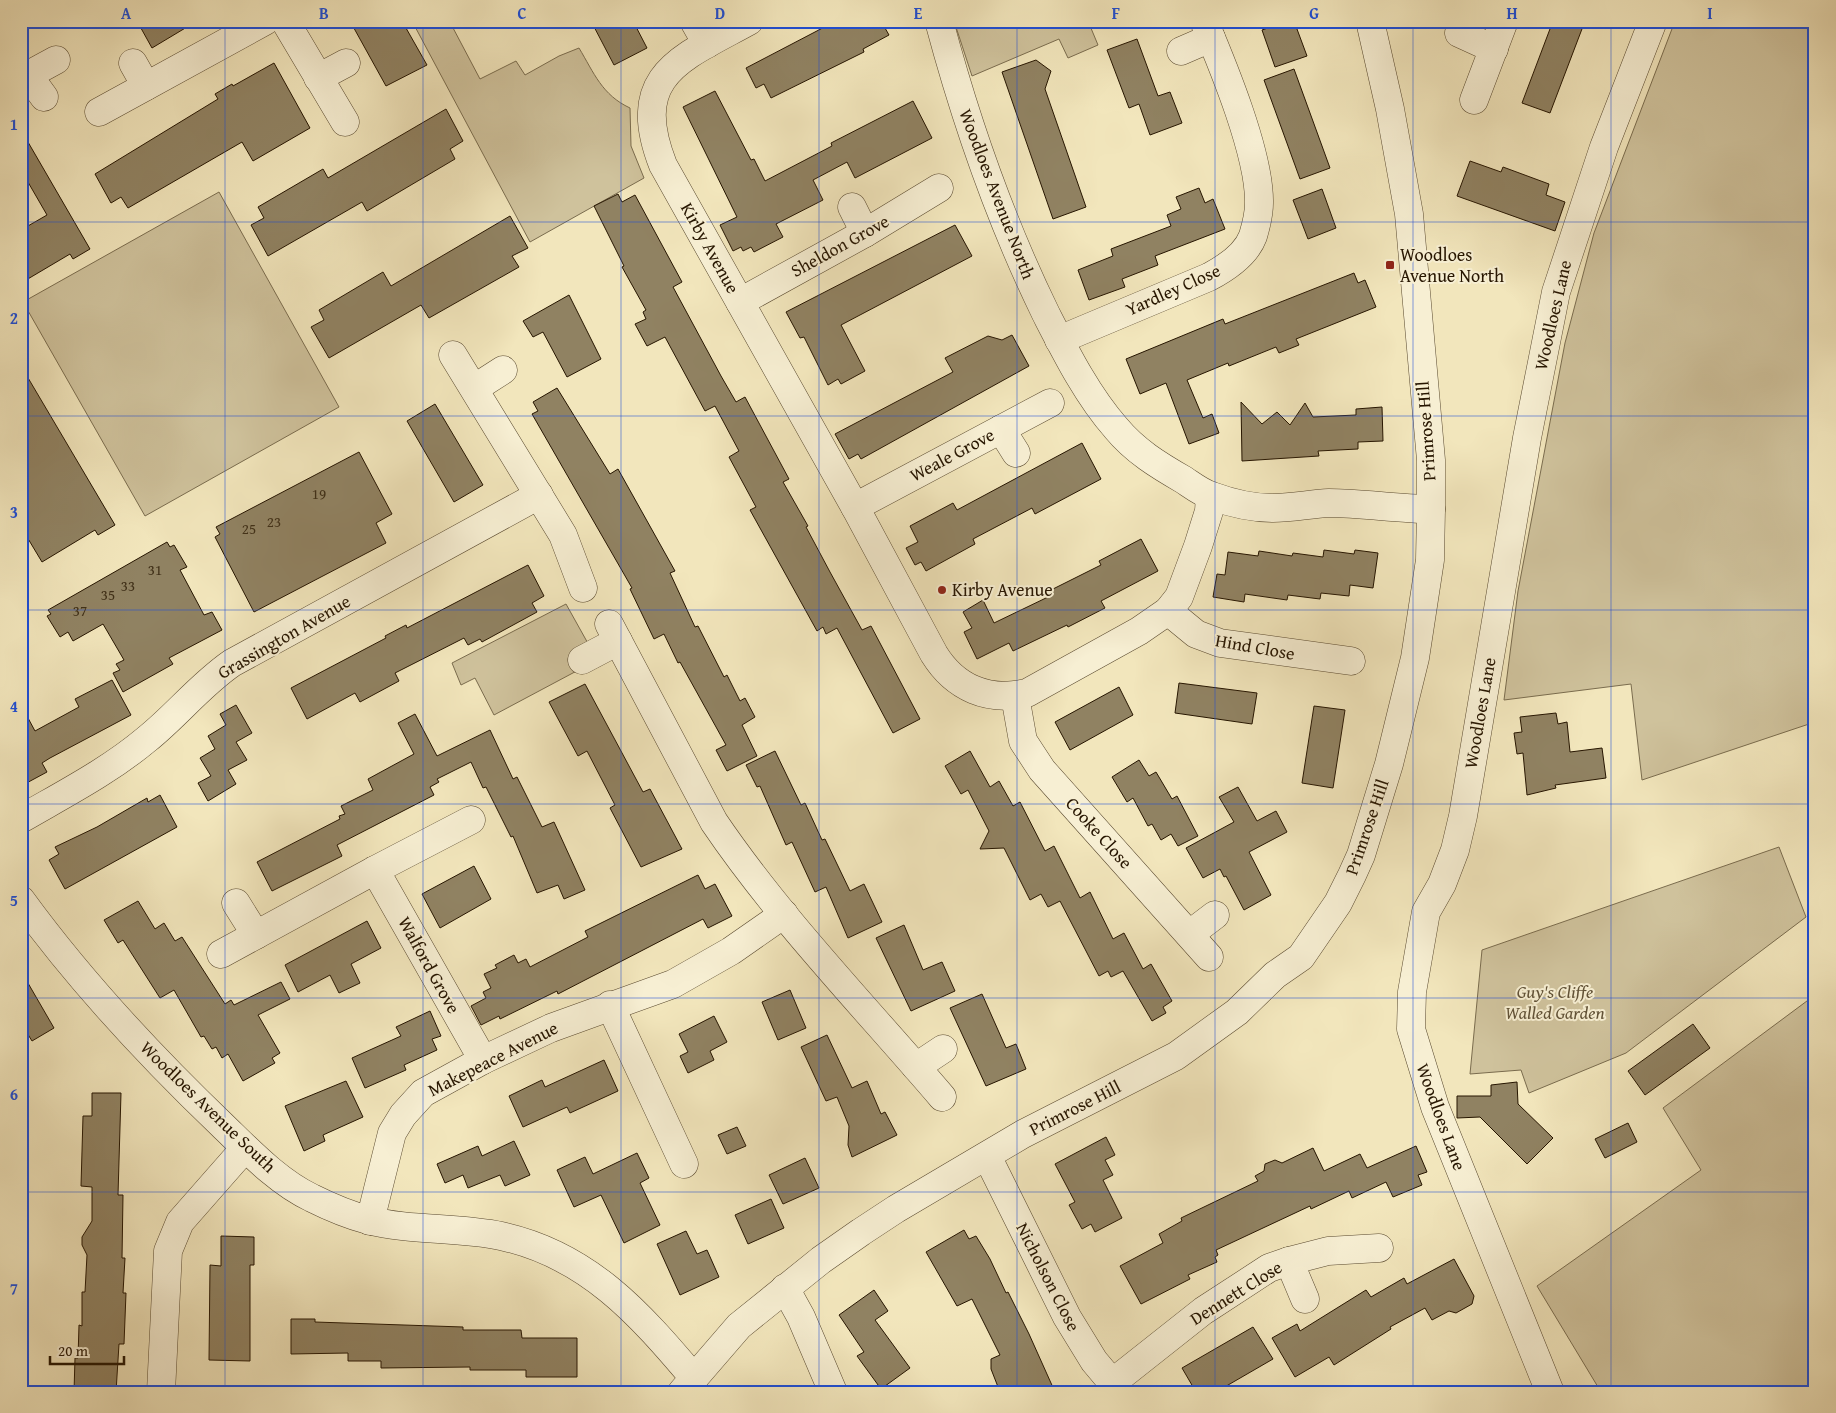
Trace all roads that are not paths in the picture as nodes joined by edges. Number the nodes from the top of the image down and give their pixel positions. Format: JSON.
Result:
{"nodes":[{"id":1,"x":264,"y":21,"type":"edge"},
{"id":2,"x":285,"y":21,"type":"edge"},
{"id":3,"x":749,"y":21,"type":"edge"},
{"id":4,"x":939,"y":21,"type":"edge"},
{"id":5,"x":1370,"y":21,"type":"edge"},
{"id":6,"x":1504,"y":21,"type":"edge"},
{"id":7,"x":1653,"y":21,"type":"edge"},
{"id":8,"x":1207,"y":30,"type":"edge"},
{"id":9,"x":700,"y":33,"type":"edge"},
{"id":10,"x":1460,"y":33,"type":"dead end"},
{"id":11,"x":1494,"y":48,"type":"junction"},
{"id":12,"x":1181,"y":50,"type":"dead end"},
{"id":13,"x":56,"y":60,"type":"dead end"},
{"id":14,"x":133,"y":63,"type":"dead end"},
{"id":15,"x":346,"y":63,"type":"dead end"},
{"id":16,"x":25,"y":77,"type":"edge"},
{"id":17,"x":318,"y":78,"type":"junction"},
{"id":18,"x":146,"y":86,"type":"junction"},
{"id":19,"x":44,"y":97,"type":"dead end"},
{"id":20,"x":1474,"y":100,"type":"dead end"},
{"id":21,"x":99,"y":112,"type":"dead end"},
{"id":22,"x":345,"y":122,"type":"dead end"},
{"id":23,"x":939,"y":188,"type":"dead end"},
{"id":24,"x":852,"y":207,"type":"dead end"},
{"id":25,"x":865,"y":233,"type":"junction"},
{"id":26,"x":740,"y":302,"type":"junction"},
{"id":27,"x":1059,"y":340,"type":"junction"},
{"id":28,"x":453,"y":355,"type":"dead end"},
{"id":29,"x":503,"y":370,"type":"dead end"},
{"id":30,"x":475,"y":388,"type":"junction"},
{"id":31,"x":1050,"y":402,"type":"dead end"},
{"id":32,"x":1001,"y":429,"type":"junction"},
{"id":33,"x":1016,"y":452,"type":"dead end"},
{"id":34,"x":538,"y":495,"type":"junction"},
{"id":35,"x":1210,"y":496,"type":"junction"},
{"id":36,"x":855,"y":508,"type":"junction"},
{"id":37,"x":1431,"y":509,"type":"junction"},
{"id":38,"x":583,"y":588,"type":"dead end"},
{"id":39,"x":1168,"y":611,"type":"junction"},
{"id":40,"x":582,"y":660,"type":"dead end"},
{"id":41,"x":1351,"y":661,"type":"dead end"},
{"id":42,"x":1015,"y":696,"type":"junction"},
{"id":43,"x":21,"y":818,"type":"edge"},
{"id":44,"x":471,"y":820,"type":"dead end"},
{"id":45,"x":375,"y":870,"type":"junction"},
{"id":46,"x":21,"y":900,"type":"edge"},
{"id":47,"x":236,"y":903,"type":"dead end"},
{"id":48,"x":784,"y":914,"type":"junction"},
{"id":49,"x":1215,"y":915,"type":"dead end"},
{"id":50,"x":29,"y":929,"type":"edge"},
{"id":51,"x":1190,"y":934,"type":"junction"},
{"id":52,"x":256,"y":935,"type":"junction"},
{"id":53,"x":221,"y":954,"type":"dead end"},
{"id":54,"x":1209,"y":957,"type":"dead end"},
{"id":55,"x":610,"y":1005,"type":"junction"},
{"id":56,"x":944,"y":1049,"type":"dead end"},
{"id":57,"x":483,"y":1060,"type":"junction"},
{"id":58,"x":916,"y":1066,"type":"junction"},
{"id":59,"x":942,"y":1097,"type":"dead end"},
{"id":60,"x":246,"y":1148,"type":"junction"},
{"id":61,"x":987,"y":1156,"type":"junction"},
{"id":62,"x":684,"y":1164,"type":"dead end"},
{"id":63,"x":370,"y":1220,"type":"junction"},
{"id":64,"x":1379,"y":1248,"type":"dead end"},
{"id":65,"x":1289,"y":1260,"type":"junction"},
{"id":66,"x":785,"y":1288,"type":"junction"},
{"id":67,"x":1305,"y":1299,"type":"dead end"},
{"id":68,"x":688,"y":1385,"type":"edge"},
{"id":69,"x":1116,"y":1387,"type":"edge"},
{"id":70,"x":161,"y":1392,"type":"edge"},
{"id":71,"x":833,"y":1392,"type":"edge"},
{"id":72,"x":1550,"y":1392,"type":"edge"}],
"edges":[{"from":1,"to":18,"type":"street"},
{"from":2,"to":17,"type":"street"},
{"from":3,"to":9,"type":"street","name":"Kirby Avenue"},
{"from":4,"to":27,"type":"street","name":"Woodloes Avenue North"},
{"from":5,"to":37,"type":"street","name":"Primrose Hill"},
{"from":6,"to":11,"type":"street"},
{"from":7,"to":72,"type":"street","name":"Woodloes Lane"},
{"from":8,"to":12,"type":"street","name":"Yardley Close"},
{"from":8,"to":27,"type":"street","name":"Yardley Close"},
{"from":9,"to":26,"type":"street","name":"Kirby Avenue"},
{"from":10,"to":11,"type":"street"},
{"from":11,"to":20,"type":"street"},
{"from":13,"to":16,"type":"street"},
{"from":14,"to":18,"type":"street"},
{"from":15,"to":17,"type":"street"},
{"from":16,"to":19,"type":"street"},
{"from":17,"to":22,"type":"street"},
{"from":18,"to":21,"type":"street"},
{"from":23,"to":25,"type":"street","name":"Sheldon Grove"},
{"from":24,"to":25,"type":"street"},
{"from":25,"to":26,"type":"street","name":"Sheldon Grove"},
{"from":26,"to":36,"type":"street","name":"Kirby Avenue"},
{"from":27,"to":35,"type":"street","name":"Woodloes Avenue North"},
{"from":28,"to":30,"type":"street"},
{"from":29,"to":30,"type":"street"},
{"from":30,"to":34,"type":"street"},
{"from":31,"to":32,"type":"street","name":"Weale Grove"},
{"from":32,"to":33,"type":"street"},
{"from":32,"to":36,"type":"street","name":"Weale Grove"},
{"from":34,"to":38,"type":"street"},
{"from":34,"to":43,"type":"street","name":"Grassington Avenue"},
{"from":35,"to":37,"type":"street","name":"Woodloes Avenue North"},
{"from":35,"to":39,"type":"street","name":"Kirby Avenue"},
{"from":36,"to":42,"type":"street","name":"Kirby Avenue"},
{"from":37,"to":61,"type":"street","name":"Primrose Hill"},
{"from":39,"to":41,"type":"street","name":"Hind Close"},
{"from":39,"to":42,"type":"street","name":"Kirby Avenue"},
{"from":40,"to":48,"type":"street"},
{"from":42,"to":51,"type":"street","name":"Cooke Close"},
{"from":44,"to":45,"type":"street"},
{"from":45,"to":52,"type":"street"},
{"from":45,"to":57,"type":"street","name":"Walford Grove"},
{"from":46,"to":50,"type":"street","name":"Woodloes Avenue South"},
{"from":47,"to":52,"type":"street"},
{"from":48,"to":55,"type":"street","name":"Makepeace Avenue"},
{"from":48,"to":58,"type":"street"},
{"from":49,"to":51,"type":"street"},
{"from":50,"to":60,"type":"street","name":"Woodloes Avenue South"},
{"from":51,"to":54,"type":"street","name":"Cooke Close"},
{"from":52,"to":53,"type":"street"},
{"from":55,"to":57,"type":"street","name":"Makepeace Avenue"},
{"from":55,"to":62,"type":"street"},
{"from":56,"to":58,"type":"street"},
{"from":57,"to":63,"type":"street","name":"Makepeace Avenue"},
{"from":58,"to":59,"type":"street"},
{"from":60,"to":63,"type":"street","name":"Woodloes Avenue South"},
{"from":60,"to":70,"type":"street"},
{"from":61,"to":66,"type":"street","name":"Primrose Hill"},
{"from":61,"to":69,"type":"street","name":"Nicholson Close"},
{"from":63,"to":68,"type":"street","name":"Woodloes Avenue South"},
{"from":64,"to":65,"type":"street","name":"Dennett Close"},
{"from":65,"to":67,"type":"street"},
{"from":65,"to":69,"type":"street","name":"Dennett Close"},
{"from":66,"to":68,"type":"street","name":"Primrose Hill"},
{"from":66,"to":71,"type":"street"}]}
